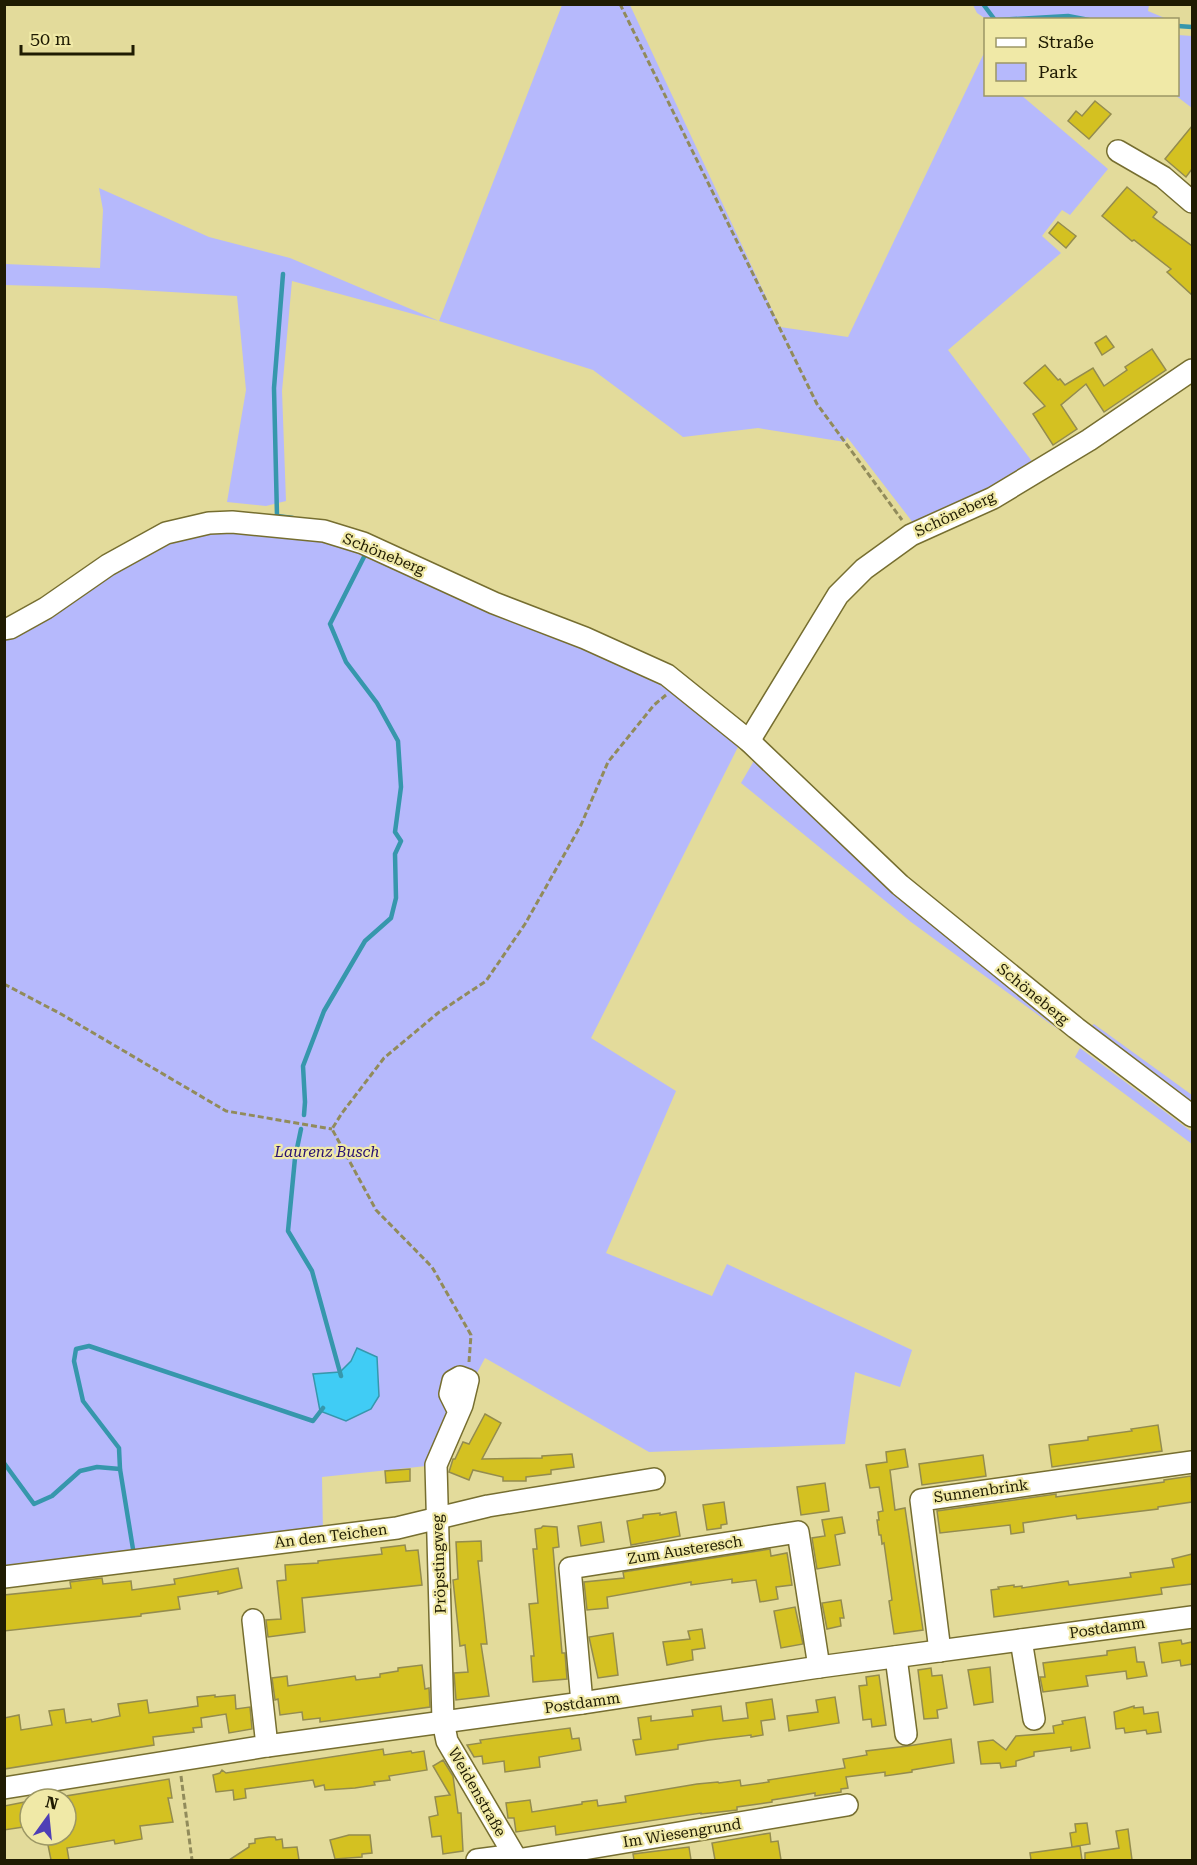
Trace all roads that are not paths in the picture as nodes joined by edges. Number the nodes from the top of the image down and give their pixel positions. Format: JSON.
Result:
{"nodes":[{"id":1,"x":1118,"y":151,"type":"dead end"},
{"id":2,"x":1192,"y":202,"type":"edge"},
{"id":3,"x":1192,"y":370,"type":"edge"},
{"id":4,"x":4,"y":629,"type":"edge"},
{"id":5,"x":749,"y":741,"type":"junction"},
{"id":6,"x":1192,"y":1116,"type":"edge"},
{"id":7,"x":468,"y":1380,"type":"road end"},
{"id":8,"x":1192,"y":1462,"type":"edge"},
{"id":9,"x":654,"y":1479,"type":"dead end"},
{"id":10,"x":438,"y":1518,"type":"junction"},
{"id":11,"x":4,"y":1577,"type":"edge"},
{"id":12,"x":1192,"y":1617,"type":"edge"},
{"id":13,"x":253,"y":1620,"type":"dead end"},
{"id":14,"x":1020,"y":1640,"type":"junction"},
{"id":15,"x":940,"y":1651,"type":"junction"},
{"id":16,"x":896,"y":1657,"type":"junction"},
{"id":17,"x":819,"y":1667,"type":"junction"},
{"id":18,"x":582,"y":1703,"type":"junction"},
{"id":19,"x":1034,"y":1719,"type":"dead end"},
{"id":20,"x":443,"y":1721,"type":"junction"},
{"id":21,"x":906,"y":1734,"type":"dead end"},
{"id":22,"x":267,"y":1746,"type":"junction"},
{"id":23,"x":4,"y":1788,"type":"edge"},
{"id":24,"x":847,"y":1805,"type":"dead end"},
{"id":25,"x":516,"y":1859,"type":"edge"},
{"id":26,"x":477,"y":1860,"type":"edge"}],
"edges":[{"from":1,"to":2,"type":"street"},
{"from":3,"to":5,"type":"street","name":"Schöneberg"},
{"from":4,"to":5,"type":"street","name":"Schöneberg"},
{"from":5,"to":6,"type":"street","name":"Schöneberg"},
{"from":7,"to":10,"type":"street","name":"Pröpstingweg"},
{"from":8,"to":15,"type":"street","name":"Sunnenbrink"},
{"from":9,"to":10,"type":"street","name":"An den Teichen"},
{"from":10,"to":11,"type":"street","name":"An den Teichen"},
{"from":10,"to":20,"type":"street","name":"Pröpstingweg"},
{"from":12,"to":14,"type":"street","name":"Postdamm"},
{"from":13,"to":22,"type":"street"},
{"from":14,"to":15,"type":"street","name":"Postdamm"},
{"from":14,"to":19,"type":"street"},
{"from":15,"to":16,"type":"street","name":"Postdamm"},
{"from":16,"to":17,"type":"street","name":"Postdamm"},
{"from":16,"to":21,"type":"street"},
{"from":17,"to":18,"type":"street","name":"Postdamm"},
{"from":17,"to":18,"type":"street","name":"Zum Austeresch"},
{"from":18,"to":20,"type":"street","name":"Postdamm"},
{"from":20,"to":22,"type":"street","name":"Postdamm"},
{"from":20,"to":25,"type":"street","name":"Weidenstraße"},
{"from":22,"to":23,"type":"street","name":"Postdamm"},
{"from":24,"to":25,"type":"street","name":"Im Wiesengrund"},
{"from":25,"to":26,"type":"street","name":"Im Wiesengrund"}]}
